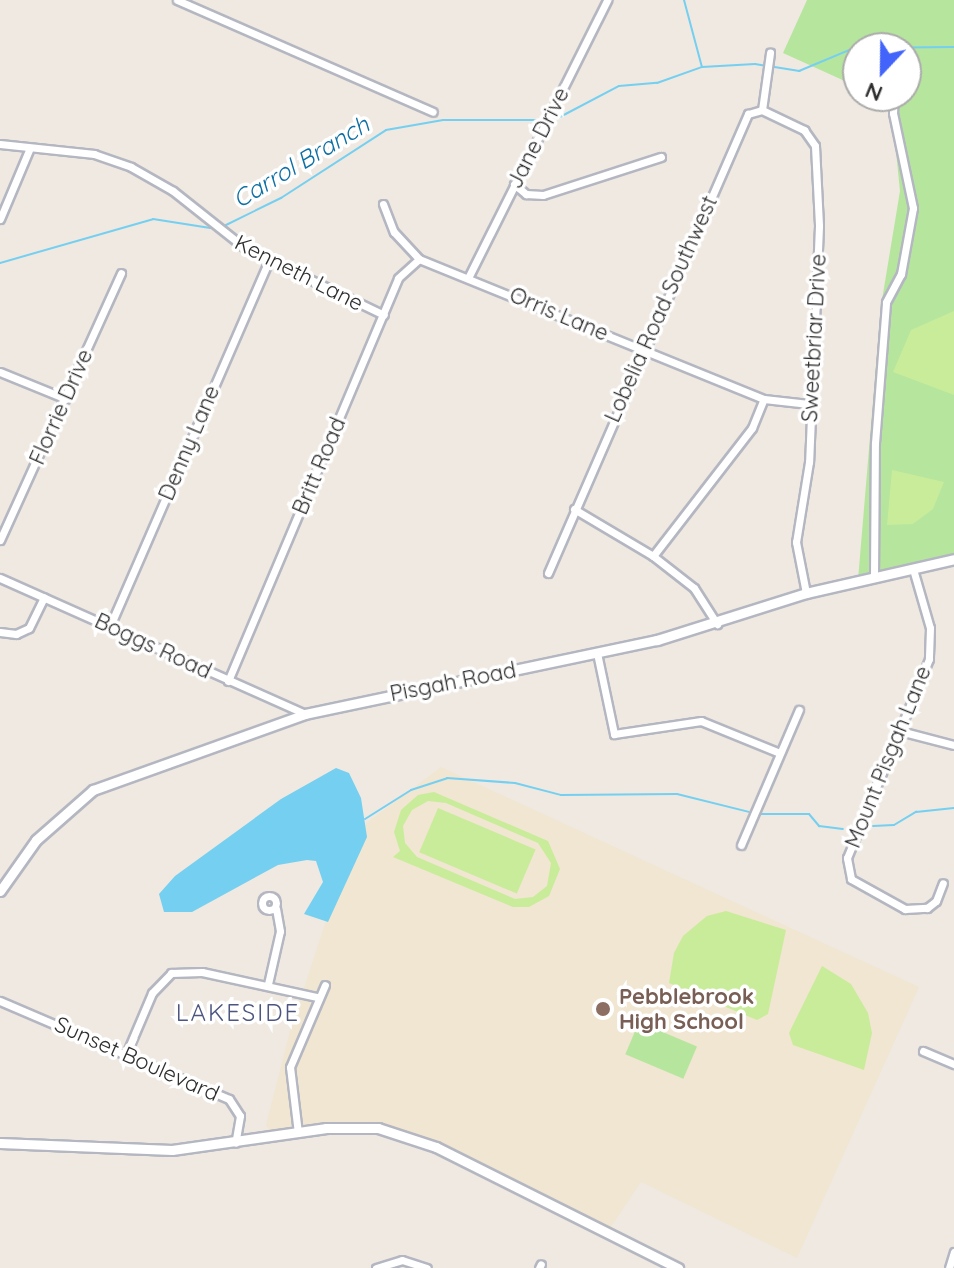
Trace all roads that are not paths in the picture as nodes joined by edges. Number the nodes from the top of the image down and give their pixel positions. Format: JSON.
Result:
{"nodes":[{"id":1,"x":177,"y":0,"type":"edge"},
{"id":2,"x":607,"y":0,"type":"edge"},
{"id":3,"x":770,"y":53,"type":"dead end"},
{"id":4,"x":762,"y":110,"type":"junction"},
{"id":5,"x":433,"y":112,"type":"dead end"},
{"id":6,"x":893,"y":112,"type":"edge"},
{"id":7,"x":0,"y":144,"type":"edge"},
{"id":8,"x":29,"y":150,"type":"junction"},
{"id":9,"x":661,"y":157,"type":"dead end"},
{"id":10,"x":514,"y":184,"type":"junction"},
{"id":11,"x":383,"y":204,"type":"dead end"},
{"id":12,"x":0,"y":219,"type":"edge"},
{"id":13,"x":419,"y":259,"type":"junction"},
{"id":14,"x":269,"y":260,"type":"junction"},
{"id":15,"x":121,"y":273,"type":"dead end"},
{"id":16,"x":469,"y":276,"type":"junction"},
{"id":17,"x":384,"y":315,"type":"junction"},
{"id":18,"x":642,"y":349,"type":"junction"},
{"id":19,"x":0,"y":372,"type":"edge"},
{"id":20,"x":66,"y":399,"type":"junction"},
{"id":21,"x":764,"y":399,"type":"junction"},
{"id":22,"x":809,"y":404,"type":"junction"},
{"id":23,"x":574,"y":509,"type":"junction"},
{"id":24,"x":0,"y":540,"type":"edge"},
{"id":25,"x":653,"y":556,"type":"junction"},
{"id":26,"x":954,"y":559,"type":"edge"},
{"id":27,"x":913,"y":569,"type":"junction"},
{"id":28,"x":548,"y":573,"type":"dead end"},
{"id":29,"x":874,"y":577,"type":"junction"},
{"id":30,"x":0,"y":578,"type":"edge"},
{"id":31,"x":806,"y":593,"type":"junction"},
{"id":32,"x":44,"y":597,"type":"junction"},
{"id":33,"x":717,"y":624,"type":"junction"},
{"id":34,"x":110,"y":626,"type":"junction"},
{"id":35,"x":0,"y":632,"type":"edge"},
{"id":36,"x":597,"y":653,"type":"junction"},
{"id":37,"x":228,"y":681,"type":"junction"},
{"id":38,"x":799,"y":710,"type":"dead end"},
{"id":39,"x":305,"y":714,"type":"junction"},
{"id":40,"x":900,"y":731,"type":"junction"},
{"id":41,"x":954,"y":745,"type":"edge"},
{"id":42,"x":780,"y":753,"type":"junction"},
{"id":43,"x":741,"y":845,"type":"dead end"},
{"id":44,"x":943,"y":883,"type":"dead end"},
{"id":45,"x":0,"y":891,"type":"edge"},
{"id":46,"x":276,"y":909,"type":"dead end"},
{"id":47,"x":268,"y":984,"type":"junction"},
{"id":48,"x":325,"y":985,"type":"dead end"},
{"id":49,"x":317,"y":997,"type":"junction"},
{"id":50,"x":0,"y":1001,"type":"edge"},
{"id":51,"x":923,"y":1051,"type":"dead end"},
{"id":52,"x":127,"y":1052,"type":"junction"},
{"id":53,"x":954,"y":1064,"type":"edge"},
{"id":54,"x":298,"y":1133,"type":"junction"},
{"id":55,"x":0,"y":1143,"type":"edge"},
{"id":56,"x":235,"y":1143,"type":"junction"},
{"id":57,"x":954,"y":1252,"type":"edge"},
{"id":58,"x":376,"y":1268,"type":"edge"},
{"id":59,"x":427,"y":1268,"type":"edge"},
{"id":60,"x":678,"y":1268,"type":"edge"},
{"id":61,"x":949,"y":1268,"type":"edge"}],
"edges":[{"from":1,"to":5,"type":"street"},
{"from":2,"to":10,"type":"street","name":"Jane Drive"},
{"from":3,"to":4,"type":"street"},
{"from":4,"to":18,"type":"street","name":"Lobelia Road Southwest"},
{"from":4,"to":22,"type":"street","name":"Sweetbriar Drive"},
{"from":6,"to":29,"type":"street"},
{"from":7,"to":8,"type":"street","name":"Kenneth Lane"},
{"from":8,"to":12,"type":"street"},
{"from":8,"to":14,"type":"street","name":"Kenneth Lane"},
{"from":9,"to":10,"type":"street"},
{"from":10,"to":16,"type":"street","name":"Jane Drive"},
{"from":11,"to":13,"type":"street"},
{"from":13,"to":16,"type":"street","name":"Orris Lane"},
{"from":13,"to":17,"type":"street","name":"Britt Road"},
{"from":14,"to":17,"type":"street","name":"Kenneth Lane"},
{"from":14,"to":34,"type":"street","name":"Denny Lane"},
{"from":15,"to":20,"type":"street","name":"Florrie Drive"},
{"from":16,"to":18,"type":"street","name":"Orris Lane"},
{"from":17,"to":37,"type":"street","name":"Britt Road"},
{"from":18,"to":21,"type":"street","name":"Orris Lane"},
{"from":18,"to":23,"type":"street","name":"Lobelia Road Southwest"},
{"from":19,"to":20,"type":"street"},
{"from":20,"to":24,"type":"street","name":"Florrie Drive"},
{"from":21,"to":22,"type":"street","name":"Orris Lane"},
{"from":21,"to":25,"type":"street"},
{"from":22,"to":31,"type":"street","name":"Sweetbriar Drive"},
{"from":23,"to":25,"type":"street"},
{"from":23,"to":28,"type":"street","name":"Lobelia Road Southwest"},
{"from":25,"to":33,"type":"street"},
{"from":26,"to":27,"type":"street","name":"Pisgah Road"},
{"from":27,"to":29,"type":"street","name":"Pisgah Road"},
{"from":27,"to":40,"type":"street","name":"Mount Pisgah Lane"},
{"from":29,"to":31,"type":"street","name":"Pisgah Road"},
{"from":30,"to":32,"type":"street","name":"Boggs Road"},
{"from":31,"to":33,"type":"street","name":"Pisgah Road"},
{"from":32,"to":34,"type":"street","name":"Boggs Road"},
{"from":32,"to":35,"type":"street"},
{"from":33,"to":36,"type":"street","name":"Pisgah Road"},
{"from":34,"to":37,"type":"street","name":"Boggs Road"},
{"from":36,"to":39,"type":"street","name":"Pisgah Road"},
{"from":36,"to":42,"type":"street"},
{"from":37,"to":39,"type":"street","name":"Boggs Road"},
{"from":38,"to":42,"type":"street"},
{"from":39,"to":45,"type":"street","name":"Pisgah Road"},
{"from":40,"to":41,"type":"street"},
{"from":40,"to":44,"type":"street","name":"Mount Pisgah Lane"},
{"from":42,"to":43,"type":"street"},
{"from":46,"to":47,"type":"street"},
{"from":47,"to":49,"type":"street"},
{"from":47,"to":52,"type":"street"},
{"from":48,"to":49,"type":"street"},
{"from":49,"to":54,"type":"street"},
{"from":50,"to":52,"type":"street","name":"Sunset Boulevard"},
{"from":51,"to":53,"type":"street"},
{"from":52,"to":56,"type":"street","name":"Sunset Boulevard"},
{"from":54,"to":56,"type":"street"},
{"from":54,"to":60,"type":"street"},
{"from":55,"to":56,"type":"street"},
{"from":57,"to":61,"type":"street"},
{"from":58,"to":59,"type":"street"}]}
